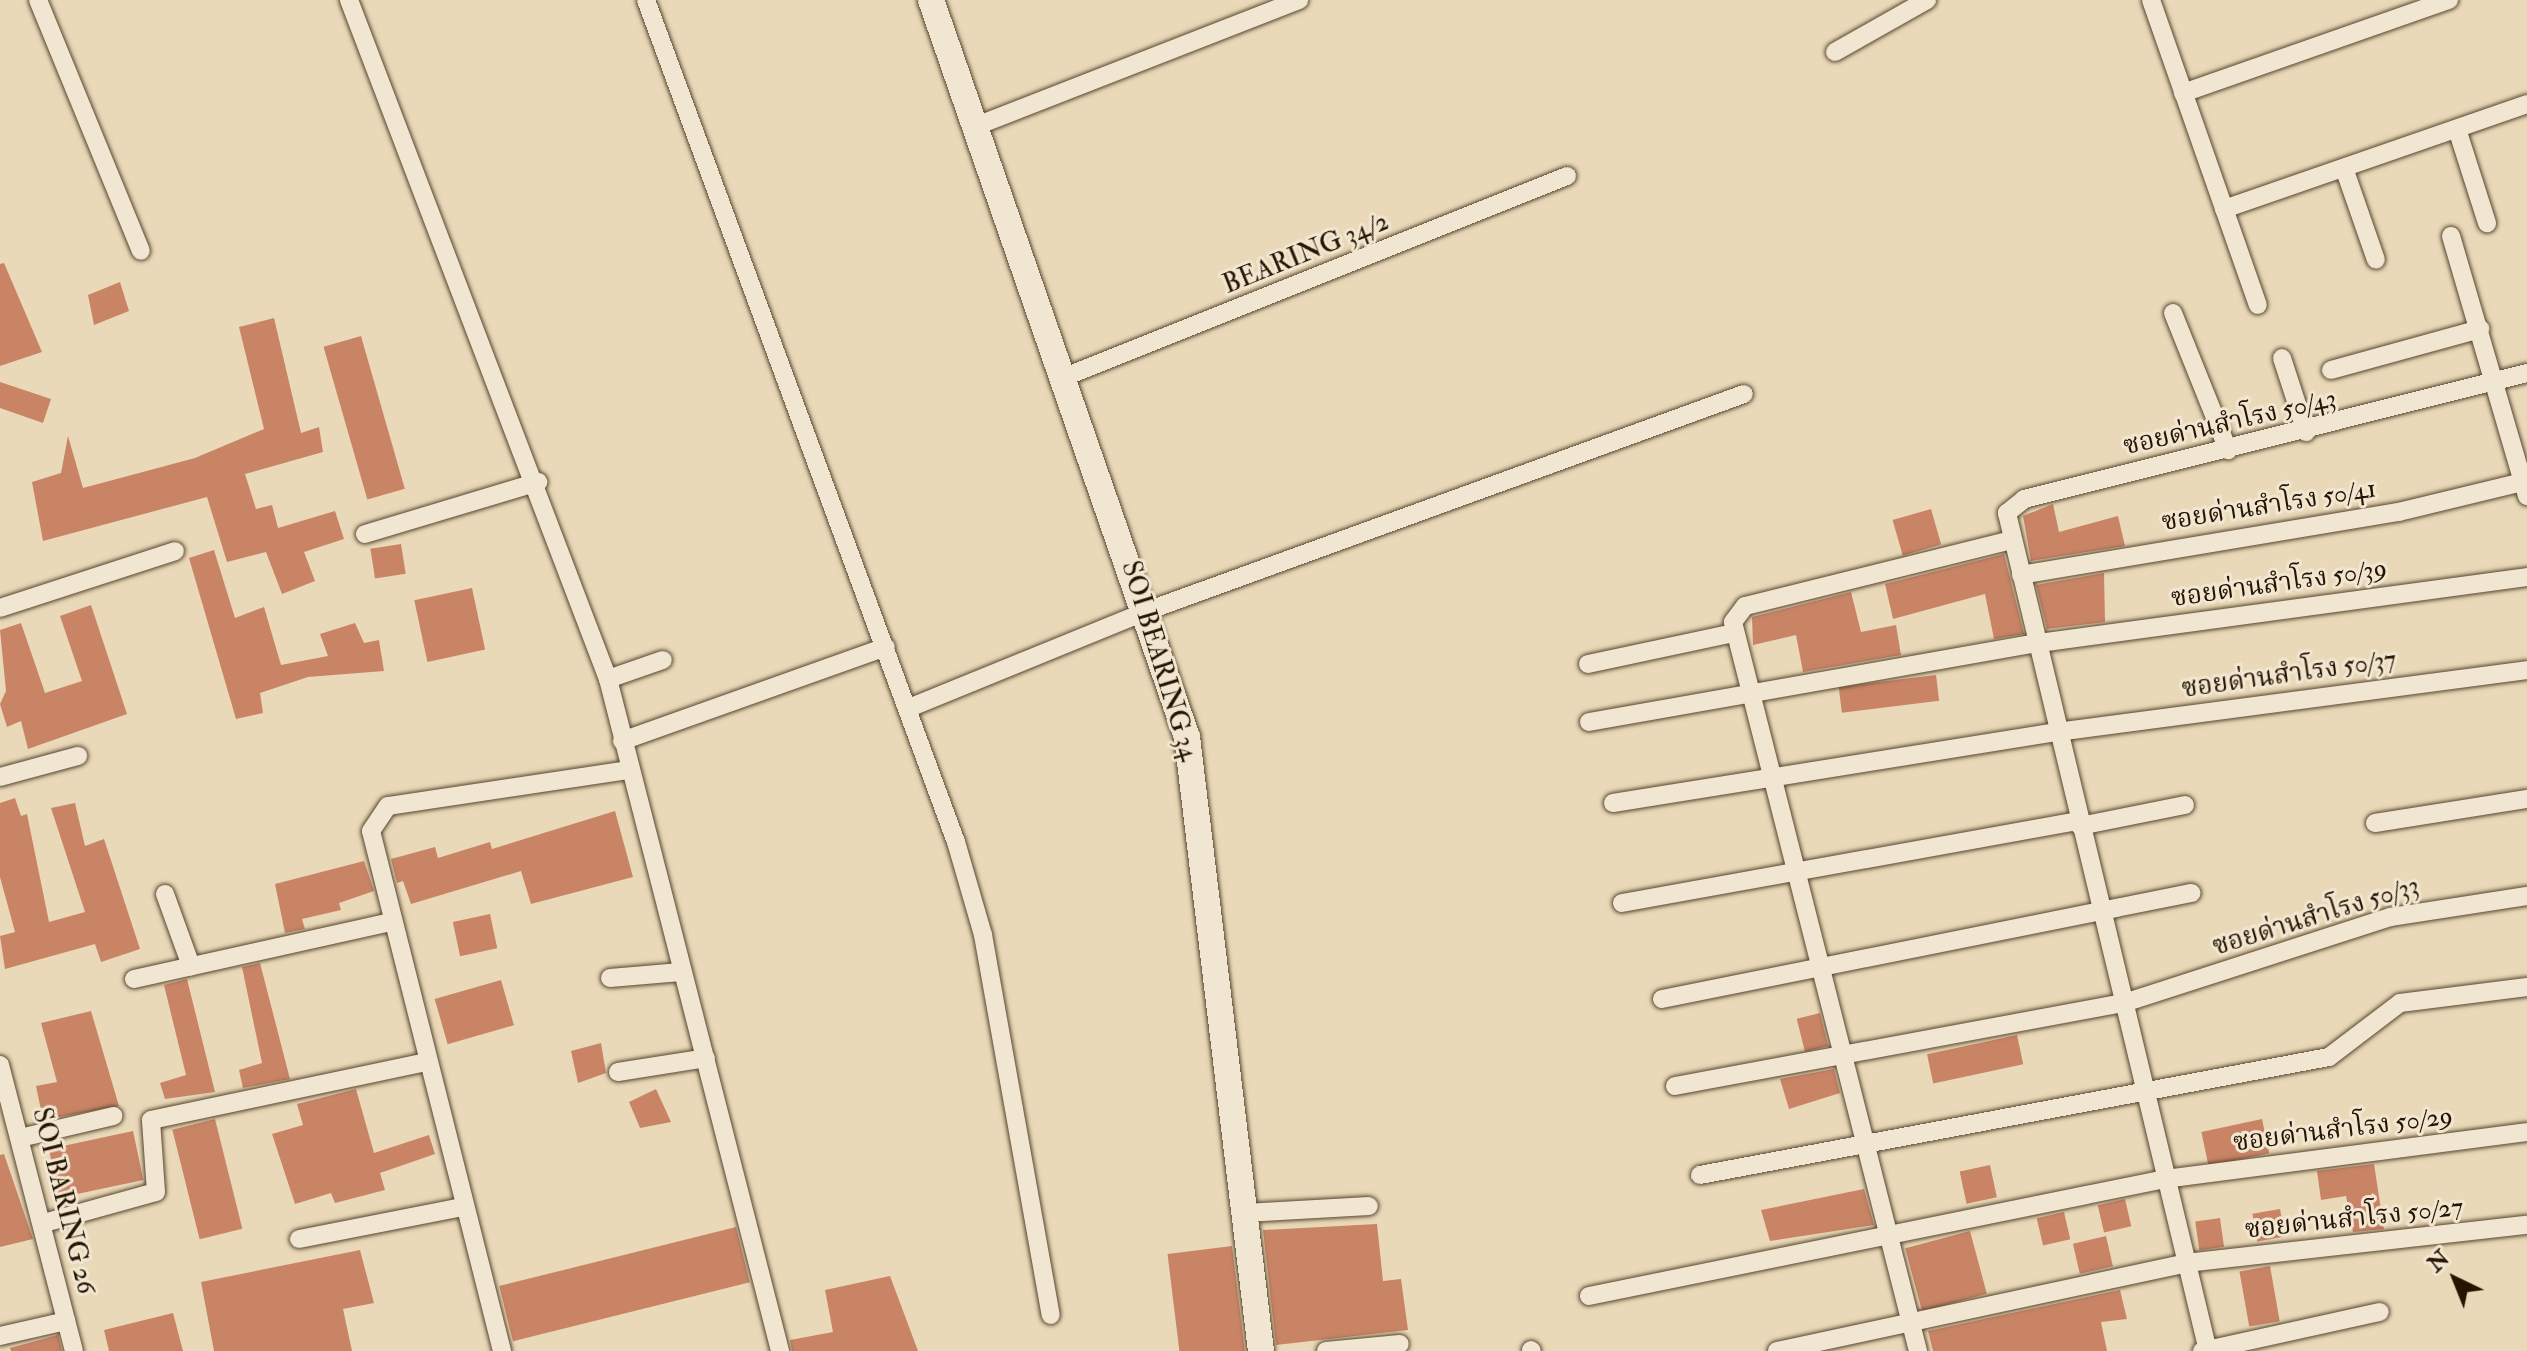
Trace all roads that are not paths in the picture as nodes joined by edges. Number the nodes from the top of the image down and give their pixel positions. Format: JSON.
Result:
{"nodes":[{"id":1,"x":38,"y":0,"type":"edge"},
{"id":2,"x":349,"y":0,"type":"edge"},
{"id":3,"x":646,"y":0,"type":"edge"},
{"id":4,"x":931,"y":0,"type":"edge"},
{"id":5,"x":1299,"y":0,"type":"edge"},
{"id":6,"x":1927,"y":0,"type":"edge"},
{"id":7,"x":2151,"y":0,"type":"edge"},
{"id":8,"x":2449,"y":0,"type":"edge"},
{"id":9,"x":1835,"y":52,"type":"dead end"},
{"id":10,"x":2183,"y":93,"type":"junction"},
{"id":11,"x":2527,"y":104,"type":"edge"},
{"id":12,"x":976,"y":126,"type":"junction"},
{"id":13,"x":2457,"y":129,"type":"junction"},
{"id":14,"x":2344,"y":168,"type":"junction"},
{"id":15,"x":1567,"y":176,"type":"dead end"},
{"id":16,"x":2224,"y":209,"type":"junction"},
{"id":17,"x":2487,"y":223,"type":"dead end"},
{"id":18,"x":2451,"y":236,"type":"dead end"},
{"id":19,"x":141,"y":251,"type":"dead end"},
{"id":20,"x":2376,"y":260,"type":"dead end"},
{"id":21,"x":2258,"y":305,"type":"dead end"},
{"id":22,"x":2173,"y":313,"type":"dead end"},
{"id":23,"x":2480,"y":329,"type":"junction"},
{"id":24,"x":2282,"y":358,"type":"dead end"},
{"id":25,"x":2331,"y":370,"type":"dead end"},
{"id":26,"x":2527,"y":373,"type":"edge"},
{"id":27,"x":1062,"y":378,"type":"junction"},
{"id":28,"x":2496,"y":381,"type":"junction"},
{"id":29,"x":1744,"y":394,"type":"dead end"},
{"id":30,"x":2306,"y":432,"type":"junction"},
{"id":31,"x":2228,"y":450,"type":"junction"},
{"id":32,"x":538,"y":482,"type":"junction"},
{"id":33,"x":2526,"y":486,"type":"edge"},
{"id":34,"x":365,"y":534,"type":"dead end"},
{"id":35,"x":2011,"y":540,"type":"junction"},
{"id":36,"x":175,"y":551,"type":"dead end"},
{"id":37,"x":2021,"y":575,"type":"junction"},
{"id":38,"x":2527,"y":577,"type":"edge"},
{"id":39,"x":0,"y":608,"type":"edge"},
{"id":40,"x":1147,"y":611,"type":"junction"},
{"id":41,"x":1734,"y":633,"type":"junction"},
{"id":42,"x":2039,"y":643,"type":"junction"},
{"id":43,"x":886,"y":647,"type":"junction"},
{"id":44,"x":663,"y":660,"type":"dead end"},
{"id":45,"x":1588,"y":664,"type":"dead end"},
{"id":46,"x":2527,"y":670,"type":"edge"},
{"id":47,"x":608,"y":679,"type":"junction"},
{"id":48,"x":1749,"y":692,"type":"junction"},
{"id":49,"x":909,"y":708,"type":"junction"},
{"id":50,"x":1589,"y":722,"type":"dead end"},
{"id":51,"x":2057,"y":732,"type":"junction"},
{"id":52,"x":622,"y":741,"type":"junction"},
{"id":53,"x":78,"y":756,"type":"dead end"},
{"id":54,"x":630,"y":770,"type":"junction"},
{"id":55,"x":1769,"y":774,"type":"junction"},
{"id":56,"x":0,"y":777,"type":"edge"},
{"id":57,"x":2527,"y":799,"type":"edge"},
{"id":58,"x":1613,"y":803,"type":"dead end"},
{"id":59,"x":2185,"y":805,"type":"dead end"},
{"id":60,"x":2375,"y":823,"type":"dead end"},
{"id":61,"x":2079,"y":824,"type":"junction"},
{"id":62,"x":1795,"y":869,"type":"junction"},
{"id":63,"x":2191,"y":893,"type":"dead end"},
{"id":64,"x":165,"y":894,"type":"dead end"},
{"id":65,"x":2527,"y":896,"type":"edge"},
{"id":66,"x":1622,"y":903,"type":"dead end"},
{"id":67,"x":2100,"y":912,"type":"junction"},
{"id":68,"x":391,"y":922,"type":"junction"},
{"id":69,"x":1819,"y":964,"type":"junction"},
{"id":70,"x":191,"y":966,"type":"junction"},
{"id":71,"x":681,"y":972,"type":"junction"},
{"id":72,"x":610,"y":978,"type":"dead end"},
{"id":73,"x":134,"y":979,"type":"dead end"},
{"id":74,"x":2527,"y":987,"type":"edge"},
{"id":75,"x":1662,"y":999,"type":"dead end"},
{"id":76,"x":2124,"y":1003,"type":"junction"},
{"id":77,"x":1842,"y":1050,"type":"junction"},
{"id":78,"x":706,"y":1058,"type":"junction"},
{"id":79,"x":427,"y":1062,"type":"junction"},
{"id":80,"x":0,"y":1065,"type":"edge"},
{"id":81,"x":618,"y":1072,"type":"dead end"},
{"id":82,"x":1675,"y":1086,"type":"dead end"},
{"id":83,"x":2144,"y":1090,"type":"junction"},
{"id":84,"x":113,"y":1116,"type":"dead end"},
{"id":85,"x":2527,"y":1132,"type":"edge"},
{"id":86,"x":20,"y":1138,"type":"junction"},
{"id":87,"x":1863,"y":1139,"type":"junction"},
{"id":88,"x":1700,"y":1175,"type":"dead end"},
{"id":89,"x":2165,"y":1179,"type":"junction"},
{"id":90,"x":1369,"y":1206,"type":"dead end"},
{"id":91,"x":462,"y":1207,"type":"junction"},
{"id":92,"x":1245,"y":1213,"type":"junction"},
{"id":93,"x":44,"y":1223,"type":"junction"},
{"id":94,"x":2527,"y":1225,"type":"edge"},
{"id":95,"x":1889,"y":1230,"type":"junction"},
{"id":96,"x":299,"y":1239,"type":"dead end"},
{"id":97,"x":2186,"y":1263,"type":"junction"},
{"id":98,"x":1589,"y":1296,"type":"dead end"},
{"id":99,"x":2380,"y":1312,"type":"dead end"},
{"id":100,"x":1051,"y":1315,"type":"dead end"},
{"id":101,"x":66,"y":1321,"type":"junction"},
{"id":102,"x":1910,"y":1321,"type":"junction"},
{"id":103,"x":0,"y":1336,"type":"edge"},
{"id":104,"x":1400,"y":1344,"type":"dead end"},
{"id":105,"x":1818,"y":1347,"type":"edge"},
{"id":106,"x":74,"y":1351,"type":"edge"},
{"id":107,"x":502,"y":1351,"type":"edge"},
{"id":108,"x":780,"y":1351,"type":"edge"},
{"id":109,"x":1261,"y":1351,"type":"edge"},
{"id":110,"x":1326,"y":1351,"type":"edge"},
{"id":111,"x":1777,"y":1351,"type":"edge"},
{"id":112,"x":1918,"y":1351,"type":"edge"},
{"id":113,"x":2206,"y":1351,"type":"edge"}],
"edges":[{"from":1,"to":19,"type":"street"},
{"from":2,"to":32,"type":"street"},
{"from":3,"to":43,"type":"street"},
{"from":4,"to":12,"type":"street","name":"SOI BEARING 34"},
{"from":5,"to":12,"type":"street"},
{"from":6,"to":9,"type":"street"},
{"from":7,"to":10,"type":"street"},
{"from":8,"to":10,"type":"street"},
{"from":10,"to":16,"type":"street"},
{"from":11,"to":13,"type":"street"},
{"from":12,"to":27,"type":"street","name":"SOI BEARING 34"},
{"from":13,"to":14,"type":"street"},
{"from":13,"to":17,"type":"street"},
{"from":14,"to":16,"type":"street"},
{"from":14,"to":20,"type":"street"},
{"from":15,"to":27,"type":"street","name":"BEARING 34/2"},
{"from":16,"to":21,"type":"street"},
{"from":18,"to":23,"type":"street"},
{"from":22,"to":31,"type":"street"},
{"from":23,"to":25,"type":"street"},
{"from":23,"to":28,"type":"street"},
{"from":24,"to":30,"type":"street"},
{"from":26,"to":28,"type":"street","name":"ซอยด่านสำโรง 50/43"},
{"from":27,"to":40,"type":"street","name":"SOI BEARING 34"},
{"from":28,"to":30,"type":"street","name":"ซอยด่านสำโรง 50/43"},
{"from":28,"to":33,"type":"street"},
{"from":29,"to":40,"type":"street"},
{"from":30,"to":31,"type":"street","name":"ซอยด่านสำโรง 50/43"},
{"from":31,"to":35,"type":"street","name":"ซอยด่านสำโรง 50/43"},
{"from":32,"to":34,"type":"street"},
{"from":32,"to":47,"type":"street"},
{"from":33,"to":37,"type":"street","name":"ซอยด่านสำโรง 50/41"},
{"from":35,"to":37,"type":"street"},
{"from":35,"to":41,"type":"street"},
{"from":36,"to":39,"type":"street"},
{"from":37,"to":42,"type":"street"},
{"from":38,"to":42,"type":"street","name":"ซอยด่านสำโรง 50/39"},
{"from":40,"to":49,"type":"street"},
{"from":40,"to":92,"type":"street","name":"SOI BEARING 34"},
{"from":41,"to":45,"type":"street"},
{"from":41,"to":48,"type":"street"},
{"from":42,"to":48,"type":"street","name":"ซอยด่านสำโรง 50/39"},
{"from":42,"to":51,"type":"street"},
{"from":43,"to":49,"type":"street"},
{"from":43,"to":52,"type":"street"},
{"from":44,"to":47,"type":"street"},
{"from":46,"to":51,"type":"street","name":"ซอยด่านสำโรง 50/37"},
{"from":47,"to":52,"type":"street"},
{"from":48,"to":50,"type":"street","name":"ซอยด่านสำโรง 50/39"},
{"from":48,"to":55,"type":"street"},
{"from":49,"to":100,"type":"street"},
{"from":51,"to":55,"type":"street","name":"ซอยด่านสำโรง 50/37"},
{"from":51,"to":61,"type":"street"},
{"from":52,"to":54,"type":"street"},
{"from":53,"to":56,"type":"street"},
{"from":54,"to":68,"type":"street"},
{"from":54,"to":71,"type":"street"},
{"from":55,"to":58,"type":"street","name":"ซอยด่านสำโรง 50/37"},
{"from":55,"to":62,"type":"street"},
{"from":57,"to":60,"type":"street"},
{"from":59,"to":61,"type":"street"},
{"from":61,"to":62,"type":"street"},
{"from":61,"to":67,"type":"street"},
{"from":62,"to":66,"type":"street"},
{"from":62,"to":69,"type":"street"},
{"from":63,"to":67,"type":"street"},
{"from":64,"to":70,"type":"street"},
{"from":65,"to":76,"type":"street","name":"ซอยด่านสำโรง 50/33"},
{"from":67,"to":69,"type":"street"},
{"from":67,"to":76,"type":"street"},
{"from":68,"to":70,"type":"street"},
{"from":68,"to":79,"type":"street"},
{"from":69,"to":75,"type":"street"},
{"from":69,"to":77,"type":"street"},
{"from":70,"to":73,"type":"street"},
{"from":71,"to":72,"type":"street"},
{"from":71,"to":78,"type":"street"},
{"from":74,"to":83,"type":"street"},
{"from":76,"to":77,"type":"street","name":"ซอยด่านสำโรง 50/33"},
{"from":76,"to":83,"type":"street"},
{"from":77,"to":82,"type":"street","name":"ซอยด่านสำโรง 50/33"},
{"from":77,"to":87,"type":"street"},
{"from":78,"to":81,"type":"street"},
{"from":78,"to":108,"type":"street"},
{"from":79,"to":91,"type":"street"},
{"from":79,"to":93,"type":"street"},
{"from":80,"to":86,"type":"street","name":"SOI BARING 26"},
{"from":83,"to":87,"type":"street"},
{"from":83,"to":89,"type":"street"},
{"from":84,"to":86,"type":"street"},
{"from":85,"to":89,"type":"street","name":"ซอยด่านสำโรง 50/29"},
{"from":86,"to":93,"type":"street","name":"SOI BARING 26"},
{"from":87,"to":88,"type":"street"},
{"from":87,"to":95,"type":"street"},
{"from":89,"to":95,"type":"street","name":"ซอยด่านสำโรง 50/29"},
{"from":89,"to":97,"type":"street"},
{"from":90,"to":92,"type":"street"},
{"from":91,"to":96,"type":"street"},
{"from":91,"to":107,"type":"street"},
{"from":92,"to":109,"type":"street","name":"SOI BEARING 34"},
{"from":93,"to":101,"type":"street","name":"SOI BARING 26"},
{"from":94,"to":97,"type":"street","name":"ซอยด่านสำโรง 50/27"},
{"from":95,"to":98,"type":"street","name":"ซอยด่านสำโรง 50/29"},
{"from":95,"to":102,"type":"street"},
{"from":97,"to":102,"type":"street","name":"ซอยด่านสำโรง 50/27"},
{"from":97,"to":113,"type":"street"},
{"from":99,"to":113,"type":"street"},
{"from":101,"to":103,"type":"street"},
{"from":101,"to":106,"type":"street","name":"SOI BARING 26"},
{"from":102,"to":105,"type":"street","name":"ซอยด่านสำโรง 50/27"},
{"from":102,"to":112,"type":"street"},
{"from":104,"to":110,"type":"street"},
{"from":105,"to":111,"type":"street","name":"ซอยด่านสำโรง 50/27"}]}
